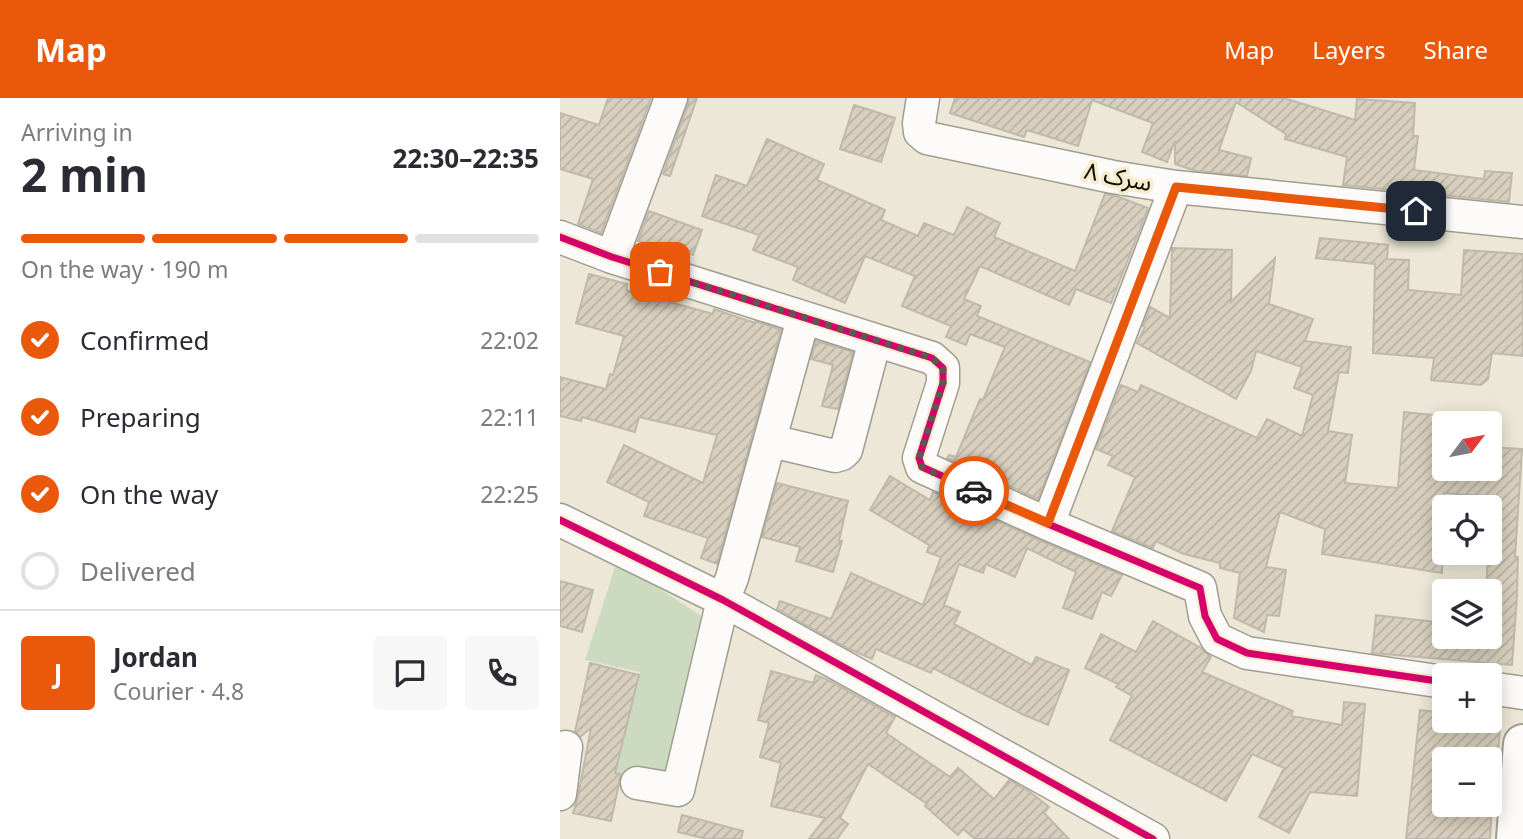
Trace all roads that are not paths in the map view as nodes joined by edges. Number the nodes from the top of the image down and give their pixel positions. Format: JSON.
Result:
{"nodes":[{"id":1,"x":671,"y":98,"type":"edge"},
{"id":2,"x":923,"y":98,"type":"edge"},
{"id":3,"x":1176,"y":187,"type":"junction"},
{"id":4,"x":1523,"y":222,"type":"edge"},
{"id":5,"x":560,"y":237,"type":"edge"},
{"id":6,"x":612,"y":257,"type":"junction"},
{"id":7,"x":803,"y":318,"type":"junction"},
{"id":8,"x":875,"y":340,"type":"junction"},
{"id":9,"x":771,"y":440,"type":"junction"},
{"id":10,"x":560,"y":520,"type":"edge"},
{"id":11,"x":1048,"y":523,"type":"junction"},
{"id":12,"x":723,"y":600,"type":"junction"},
{"id":13,"x":1432,"y":680,"type":"edge"},
{"id":14,"x":1502,"y":690,"type":"edge"},
{"id":15,"x":1523,"y":693,"type":"edge"},
{"id":16,"x":1523,"y":744,"type":"edge"},
{"id":17,"x":566,"y":747,"type":"dead end"},
{"id":18,"x":637,"y":783,"type":"dead end"},
{"id":19,"x":560,"y":794,"type":"edge"},
{"id":20,"x":1130,"y":834,"type":"edge"},
{"id":21,"x":1516,"y":839,"type":"edge"}],
"edges":[{"from":1,"to":6,"type":"street"},
{"from":2,"to":3,"type":"street","name":"سرک ۸"},
{"from":3,"to":4,"type":"street","name":"سرک ۸"},
{"from":3,"to":11,"type":"street"},
{"from":5,"to":6,"type":"street"},
{"from":6,"to":7,"type":"street"},
{"from":7,"to":8,"type":"street"},
{"from":7,"to":9,"type":"street"},
{"from":8,"to":9,"type":"street"},
{"from":8,"to":11,"type":"street"},
{"from":9,"to":12,"type":"street"},
{"from":10,"to":12,"type":"street"},
{"from":11,"to":13,"type":"street"},
{"from":12,"to":18,"type":"street"},
{"from":12,"to":20,"type":"street"},
{"from":14,"to":15,"type":"street"},
{"from":16,"to":21,"type":"main road"},
{"from":17,"to":19,"type":"street"}]}
